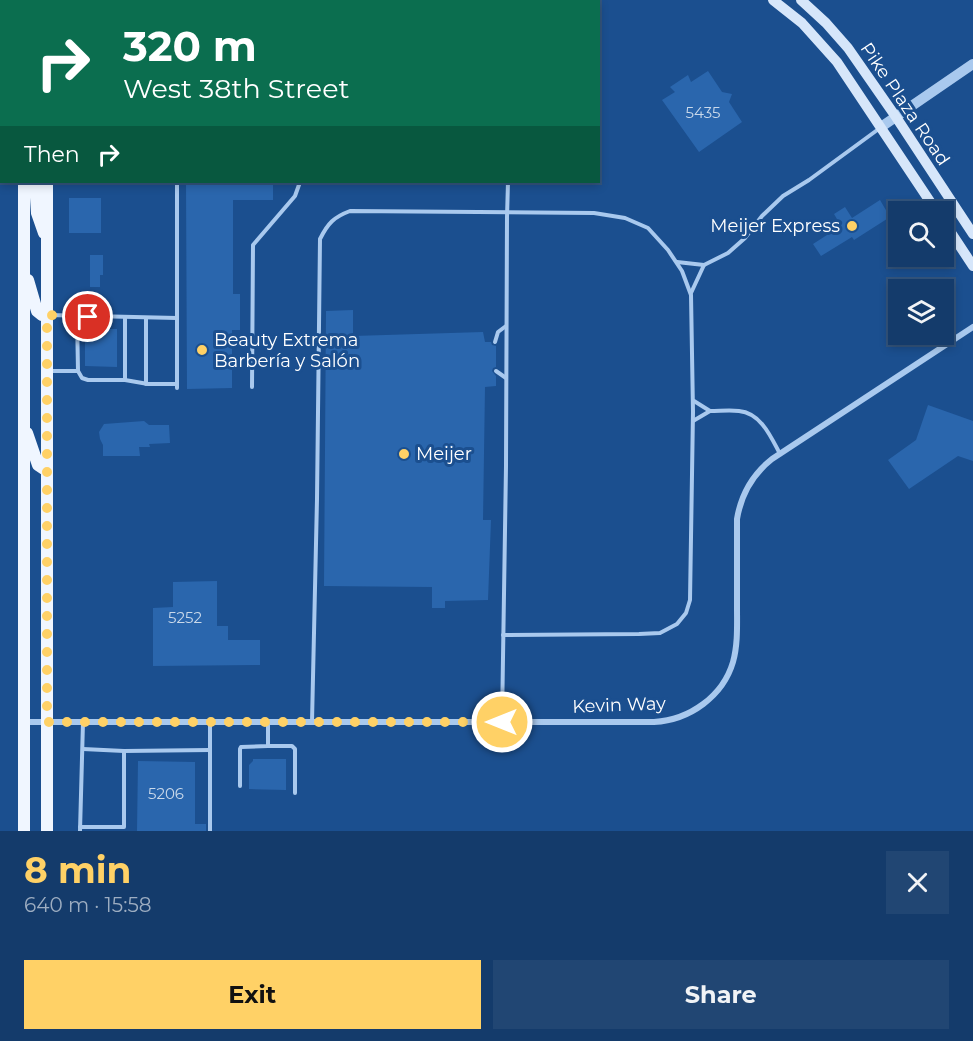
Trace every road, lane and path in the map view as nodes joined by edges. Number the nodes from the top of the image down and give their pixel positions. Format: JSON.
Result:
{"nodes":[{"id":1,"x":773,"y":0,"type":"edge"},
{"id":2,"x":801,"y":0,"type":"edge"},
{"id":3,"x":973,"y":64,"type":"edge"},
{"id":4,"x":896,"y":117,"type":"junction"},
{"id":5,"x":881,"y":127,"type":"junction"},
{"id":6,"x":24,"y":183,"type":"edge"},
{"id":7,"x":35,"y":183,"type":"edge"},
{"id":8,"x":47,"y":183,"type":"edge"},
{"id":9,"x":177,"y":183,"type":"edge"},
{"id":10,"x":300,"y":183,"type":"edge"},
{"id":11,"x":508,"y":183,"type":"edge"},
{"id":12,"x":930,"y":201,"type":"edge"},
{"id":13,"x":507,"y":212,"type":"junction"},
{"id":14,"x":973,"y":234,"type":"edge"},
{"id":15,"x":954,"y":237,"type":"edge"},
{"id":16,"x":47,"y":240,"type":"junction"},
{"id":17,"x":677,"y":262,"type":"junction"},
{"id":18,"x":704,"y":264,"type":"junction"},
{"id":19,"x":973,"y":266,"type":"edge"},
{"id":20,"x":24,"y":267,"type":"junction"},
{"id":21,"x":691,"y":295,"type":"junction"},
{"id":22,"x":47,"y":315,"type":"junction"},
{"id":23,"x":77,"y":316,"type":"junction"},
{"id":24,"x":125,"y":318,"type":"junction"},
{"id":25,"x":146,"y":318,"type":"junction"},
{"id":26,"x":177,"y":318,"type":"junction"},
{"id":27,"x":506,"y":326,"type":"junction"},
{"id":28,"x":973,"y":327,"type":"edge"},
{"id":29,"x":495,"y":342,"type":"dead end"},
{"id":30,"x":47,"y":371,"type":"junction"},
{"id":31,"x":78,"y":371,"type":"junction"},
{"id":32,"x":496,"y":371,"type":"dead end"},
{"id":33,"x":506,"y":378,"type":"junction"},
{"id":34,"x":125,"y":380,"type":"junction"},
{"id":35,"x":146,"y":384,"type":"junction"},
{"id":36,"x":252,"y":387,"type":"dead end"},
{"id":37,"x":693,"y":401,"type":"junction"},
{"id":38,"x":710,"y":411,"type":"junction"},
{"id":39,"x":693,"y":421,"type":"junction"},
{"id":40,"x":25,"y":426,"type":"junction"},
{"id":41,"x":780,"y":454,"type":"junction"},
{"id":42,"x":47,"y":469,"type":"junction"},
{"id":43,"x":503,"y":635,"type":"junction"},
{"id":44,"x":24,"y":722,"type":"junction"},
{"id":45,"x":47,"y":722,"type":"junction"},
{"id":46,"x":83,"y":722,"type":"junction"},
{"id":47,"x":210,"y":722,"type":"junction"},
{"id":48,"x":268,"y":722,"type":"junction"},
{"id":49,"x":312,"y":722,"type":"junction"},
{"id":50,"x":502,"y":722,"type":"junction"},
{"id":51,"x":268,"y":746,"type":"junction"},
{"id":52,"x":83,"y":749,"type":"junction"},
{"id":53,"x":210,"y":750,"type":"junction"},
{"id":54,"x":124,"y":751,"type":"junction"},
{"id":55,"x":240,"y":786,"type":"dead end"},
{"id":56,"x":295,"y":793,"type":"dead end"},
{"id":57,"x":80,"y":829,"type":"edge"},
{"id":58,"x":24,"y":831,"type":"edge"},
{"id":59,"x":47,"y":831,"type":"edge"},
{"id":60,"x":210,"y":831,"type":"edge"}],
"edges":[{"from":1,"to":5,"type":"main road","name":"Pike Plaza Road"},
{"from":2,"to":4,"type":"main road","name":"Pike Plaza Road"},
{"from":3,"to":4,"type":"street"},
{"from":4,"to":5,"type":"street"},
{"from":4,"to":14,"type":"main road","name":"Pike Plaza Road"},
{"from":5,"to":12,"type":"main road","name":"Pike Plaza Road"},
{"from":5,"to":18,"type":"lane"},
{"from":6,"to":20,"type":"main road"},
{"from":7,"to":16,"type":"main road"},
{"from":8,"to":16,"type":"main road"},
{"from":9,"to":26,"type":"lane"},
{"from":10,"to":36,"type":"lane"},
{"from":11,"to":13,"type":"lane"},
{"from":13,"to":17,"type":"lane"},
{"from":13,"to":27,"type":"lane"},
{"from":13,"to":49,"type":"lane"},
{"from":15,"to":19,"type":"main road"},
{"from":16,"to":22,"type":"main road"},
{"from":17,"to":18,"type":"lane"},
{"from":17,"to":21,"type":"lane"},
{"from":18,"to":21,"type":"lane"},
{"from":20,"to":22,"type":"main road"},
{"from":20,"to":40,"type":"main road"},
{"from":21,"to":37,"type":"lane"},
{"from":22,"to":23,"type":"lane"},
{"from":22,"to":30,"type":"main road"},
{"from":23,"to":24,"type":"lane"},
{"from":23,"to":31,"type":"lane"},
{"from":24,"to":25,"type":"lane"},
{"from":24,"to":34,"type":"lane"},
{"from":25,"to":26,"type":"lane"},
{"from":25,"to":35,"type":"lane"},
{"from":26,"to":35,"type":"lane"},
{"from":27,"to":29,"type":"lane"},
{"from":27,"to":33,"type":"lane"},
{"from":28,"to":41,"type":"street","name":"Kevin Way"},
{"from":30,"to":31,"type":"lane"},
{"from":30,"to":42,"type":"main road"},
{"from":31,"to":34,"type":"lane"},
{"from":32,"to":33,"type":"lane"},
{"from":33,"to":43,"type":"lane"},
{"from":34,"to":35,"type":"lane"},
{"from":37,"to":38,"type":"lane"},
{"from":37,"to":39,"type":"lane"},
{"from":38,"to":39,"type":"lane"},
{"from":38,"to":41,"type":"lane"},
{"from":39,"to":43,"type":"lane"},
{"from":40,"to":42,"type":"main road"},
{"from":40,"to":44,"type":"main road"},
{"from":41,"to":50,"type":"street","name":"Kevin Way"},
{"from":42,"to":45,"type":"main road"},
{"from":43,"to":50,"type":"lane"},
{"from":44,"to":45,"type":"street","name":"Kevin Way"},
{"from":44,"to":58,"type":"main road"},
{"from":45,"to":46,"type":"street","name":"Kevin Way"},
{"from":45,"to":59,"type":"main road"},
{"from":46,"to":47,"type":"street","name":"Kevin Way"},
{"from":46,"to":52,"type":"lane"},
{"from":47,"to":48,"type":"street","name":"Kevin Way"},
{"from":47,"to":53,"type":"lane"},
{"from":48,"to":49,"type":"street","name":"Kevin Way"},
{"from":48,"to":51,"type":"lane"},
{"from":49,"to":50,"type":"street","name":"Kevin Way"},
{"from":51,"to":55,"type":"lane"},
{"from":51,"to":56,"type":"lane"},
{"from":52,"to":54,"type":"lane"},
{"from":52,"to":57,"type":"lane"},
{"from":53,"to":54,"type":"lane"},
{"from":53,"to":60,"type":"lane"},
{"from":54,"to":57,"type":"lane"}]}
